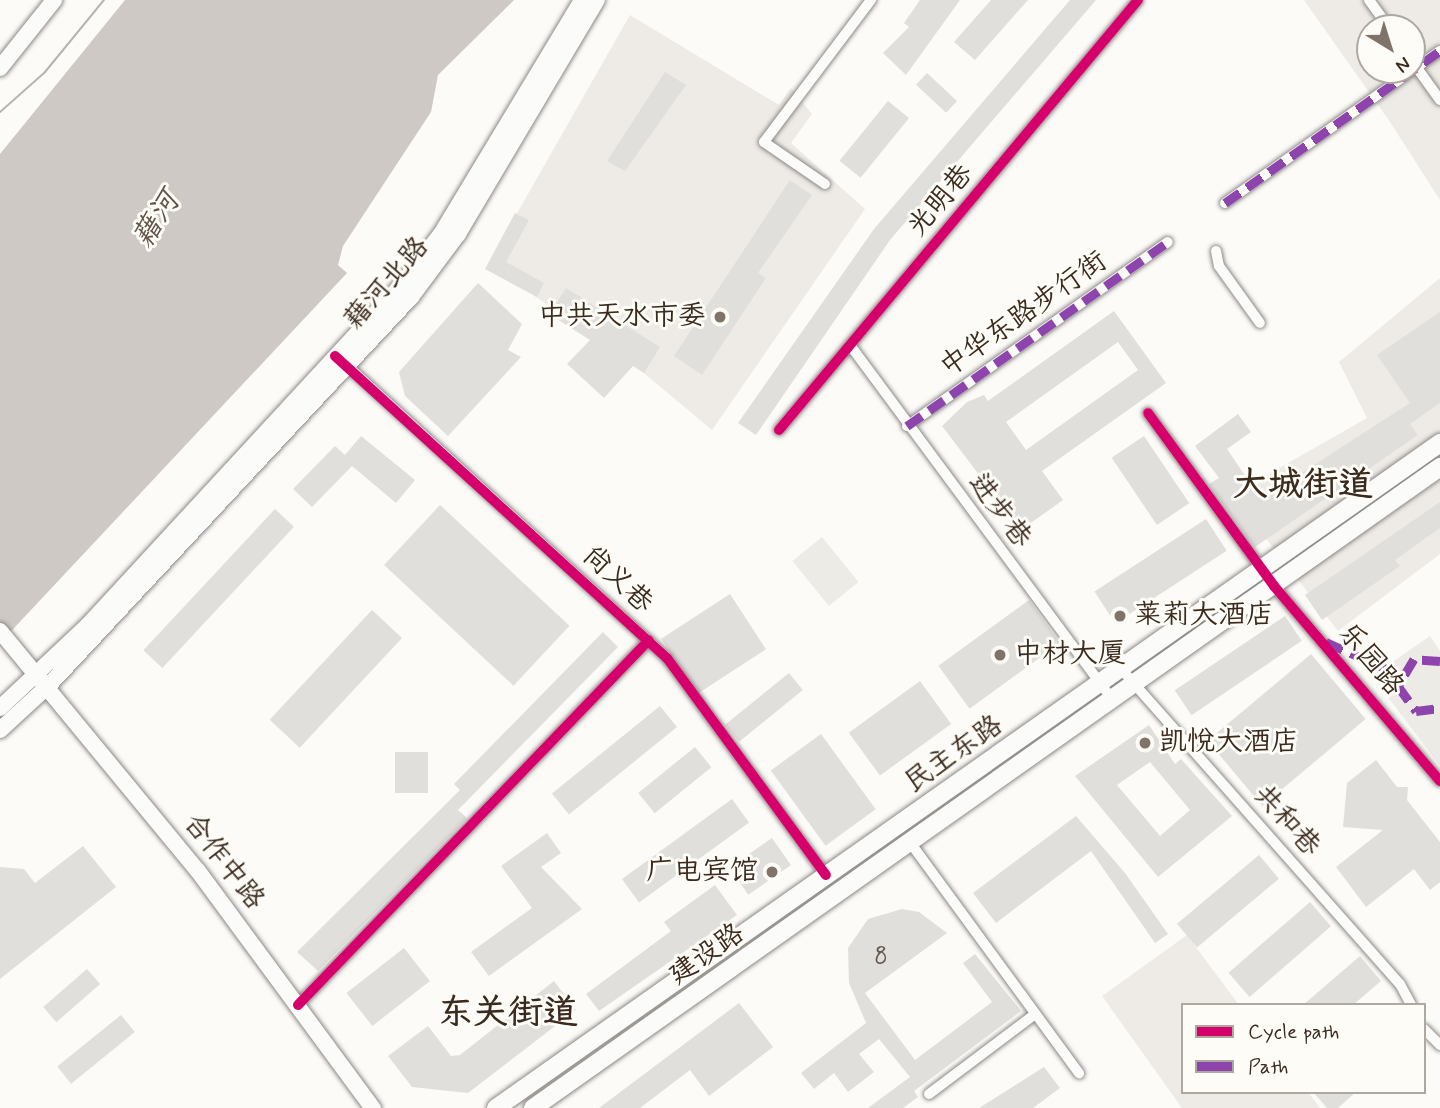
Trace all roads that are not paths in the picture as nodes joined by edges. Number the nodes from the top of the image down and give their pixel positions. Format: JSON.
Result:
{"nodes":[{"id":1,"x":54,"y":0,"type":"edge"},
{"id":2,"x":582,"y":0,"type":"edge"},
{"id":3,"x":597,"y":0,"type":"edge"},
{"id":4,"x":871,"y":0,"type":"edge"},
{"id":5,"x":1138,"y":0,"type":"edge"},
{"id":6,"x":0,"y":68,"type":"edge"},
{"id":7,"x":1426,"y":81,"type":"edge"},
{"id":8,"x":1387,"y":84,"type":"edge"},
{"id":9,"x":1440,"y":100,"type":"edge"},
{"id":10,"x":825,"y":184,"type":"dead end"},
{"id":11,"x":1225,"y":202,"type":"dead end"},
{"id":12,"x":1168,"y":242,"type":"dead end"},
{"id":13,"x":1216,"y":251,"type":"dead end"},
{"id":14,"x":1260,"y":323,"type":"dead end"},
{"id":15,"x":850,"y":345,"type":"junction"},
{"id":16,"x":340,"y":360,"type":"junction"},
{"id":17,"x":1148,"y":413,"type":"dead end"},
{"id":18,"x":907,"y":426,"type":"junction"},
{"id":19,"x":779,"y":430,"type":"dead end"},
{"id":20,"x":1440,"y":443,"type":"edge"},
{"id":21,"x":1440,"y":467,"type":"edge"},
{"id":22,"x":1262,"y":570,"type":"junction"},
{"id":23,"x":1274,"y":586,"type":"junction"},
{"id":24,"x":0,"y":631,"type":"edge"},
{"id":25,"x":649,"y":640,"type":"junction"},
{"id":26,"x":1122,"y":670,"type":"junction"},
{"id":27,"x":44,"y":680,"type":"junction"},
{"id":28,"x":1135,"y":685,"type":"junction"},
{"id":29,"x":1101,"y":686,"type":"junction"},
{"id":30,"x":1113,"y":701,"type":"junction"},
{"id":31,"x":0,"y":708,"type":"edge"},
{"id":32,"x":0,"y":730,"type":"edge"},
{"id":33,"x":1440,"y":782,"type":"edge"},
{"id":34,"x":912,"y":845,"type":"junction"},
{"id":35,"x":826,"y":875,"type":"junction"},
{"id":36,"x":1410,"y":1003,"type":"edge"},
{"id":37,"x":298,"y":1005,"type":"junction"},
{"id":38,"x":1035,"y":1014,"type":"junction"},
{"id":39,"x":1426,"y":1031,"type":"edge"},
{"id":40,"x":1440,"y":1045,"type":"edge"},
{"id":41,"x":1079,"y":1073,"type":"dead end"},
{"id":42,"x":929,"y":1094,"type":"dead end"},
{"id":43,"x":373,"y":1108,"type":"edge"},
{"id":44,"x":496,"y":1108,"type":"edge"},
{"id":45,"x":533,"y":1108,"type":"edge"}],
"edges":[{"from":1,"to":6,"type":"main road"},
{"from":2,"to":16,"type":"main road","name":"藉河北路"},
{"from":3,"to":16,"type":"main road","name":"藉河北路"},
{"from":4,"to":10,"type":"street"},
{"from":5,"to":15,"type":"street","name":"光明巷"},
{"from":7,"to":9,"type":"street"},
{"from":8,"to":11,"type":"street"},
{"from":12,"to":18,"type":"street","name":"中华东路步行街"},
{"from":13,"to":14,"type":"street"},
{"from":15,"to":18,"type":"street","name":"进步巷"},
{"from":15,"to":19,"type":"street","name":"光明巷"},
{"from":16,"to":25,"type":"street","name":"尚义巷"},
{"from":16,"to":27,"type":"main road","name":"藉河北路"},
{"from":17,"to":22,"type":"street","name":"乐园路"},
{"from":18,"to":29,"type":"street","name":"进步巷"},
{"from":20,"to":22,"type":"main road","name":"民主东路"},
{"from":21,"to":23,"type":"main road","name":"民主东路"},
{"from":22,"to":23,"type":"street","name":"乐园路"},
{"from":22,"to":26,"type":"main road","name":"民主东路"},
{"from":23,"to":28,"type":"main road","name":"民主东路"},
{"from":23,"to":33,"type":"street","name":"乐园路"},
{"from":24,"to":27,"type":"main road","name":"合作中路"},
{"from":25,"to":35,"type":"street","name":"尚义巷"},
{"from":25,"to":37,"type":"street"},
{"from":26,"to":28,"type":"street","name":"共和巷"},
{"from":26,"to":29,"type":"main road","name":"民主东路"},
{"from":27,"to":31,"type":"main road","name":"藉河北路"},
{"from":27,"to":32,"type":"main road","name":"藉河北路"},
{"from":27,"to":37,"type":"main road","name":"合作中路"},
{"from":28,"to":30,"type":"main road","name":"民主东路"},
{"from":28,"to":36,"type":"street","name":"共和巷"},
{"from":29,"to":30,"type":"street","name":"进步巷"},
{"from":29,"to":35,"type":"main road","name":"民主东路"},
{"from":30,"to":34,"type":"main road","name":"民主东路"},
{"from":34,"to":38,"type":"street"},
{"from":34,"to":45,"type":"main road","name":"建设路"},
{"from":35,"to":44,"type":"main road","name":"民主东路"},
{"from":37,"to":43,"type":"main road","name":"合作中路"},
{"from":38,"to":41,"type":"street"},
{"from":38,"to":42,"type":"street"},
{"from":39,"to":40,"type":"street"}]}
